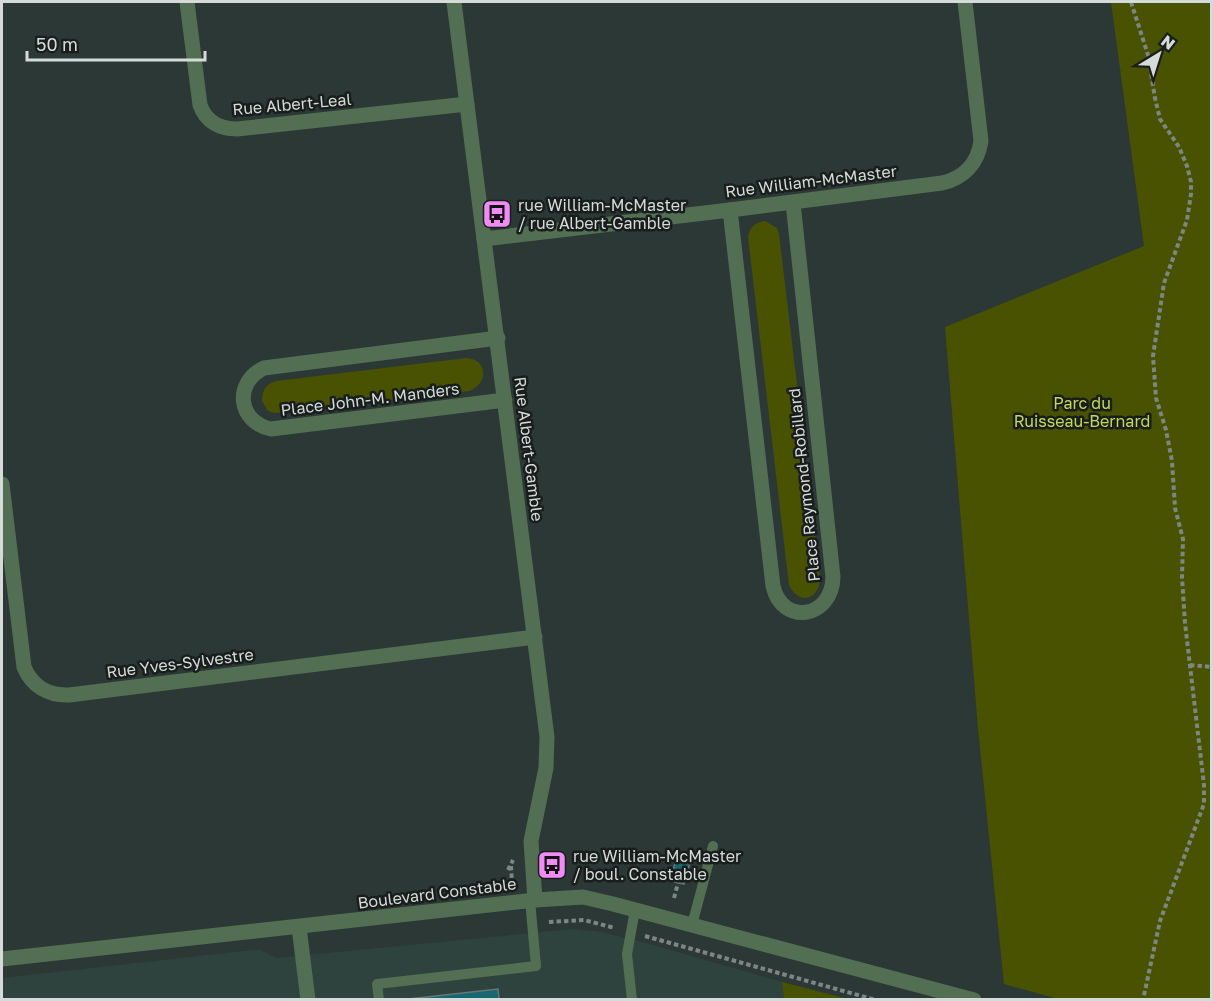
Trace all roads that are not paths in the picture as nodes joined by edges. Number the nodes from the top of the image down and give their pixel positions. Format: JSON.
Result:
{"nodes":[{"id":1,"x":187,"y":2,"type":"edge"},
{"id":2,"x":454,"y":2,"type":"edge"},
{"id":3,"x":965,"y":2,"type":"edge"},
{"id":4,"x":466,"y":104,"type":"junction"},
{"id":5,"x":793,"y":202,"type":"junction"},
{"id":6,"x":730,"y":210,"type":"junction"},
{"id":7,"x":484,"y":239,"type":"junction"},
{"id":8,"x":498,"y":338,"type":"junction"},
{"id":9,"x":505,"y":400,"type":"junction"},
{"id":10,"x":2,"y":484,"type":"edge"},
{"id":11,"x":535,"y":637,"type":"junction"},
{"id":12,"x":713,"y":846,"type":"dead end"},
{"id":13,"x":533,"y":900,"type":"junction"},
{"id":14,"x":635,"y":910,"type":"junction"},
{"id":15,"x":692,"y":925,"type":"junction"},
{"id":16,"x":300,"y":927,"type":"junction"},
{"id":17,"x":2,"y":959,"type":"edge"},
{"id":18,"x":308,"y":999,"type":"edge"},
{"id":19,"x":379,"y":999,"type":"edge"},
{"id":20,"x":632,"y":999,"type":"edge"},
{"id":21,"x":974,"y":999,"type":"edge"}],
"edges":[{"from":1,"to":4,"type":"street","name":"Rue Albert-Leal"},
{"from":2,"to":4,"type":"street","name":"Rue Albert-Gamble"},
{"from":3,"to":5,"type":"street","name":"Rue William-McMaster"},
{"from":4,"to":7,"type":"street","name":"Rue Albert-Gamble"},
{"from":5,"to":6,"type":"street","name":"Rue William-McMaster"},
{"from":5,"to":6,"type":"street","name":"Place Raymond-Robillard"},
{"from":6,"to":7,"type":"street","name":"Rue William-McMaster"},
{"from":7,"to":8,"type":"street","name":"Rue Albert-Gamble"},
{"from":8,"to":9,"type":"street","name":"Rue Albert-Gamble"},
{"from":8,"to":9,"type":"street","name":"Place John-M. Manders"},
{"from":9,"to":11,"type":"street","name":"Rue Albert-Gamble"},
{"from":10,"to":11,"type":"street","name":"Rue Yves-Sylvestre"},
{"from":11,"to":13,"type":"street","name":"Rue Albert-Gamble"},
{"from":12,"to":15,"type":"lane"},
{"from":13,"to":14,"type":"street","name":"Boulevard Constable"},
{"from":13,"to":16,"type":"street","name":"Boulevard Constable"},
{"from":13,"to":19,"type":"lane"},
{"from":14,"to":15,"type":"street","name":"Boulevard Constable"},
{"from":14,"to":20,"type":"lane"},
{"from":15,"to":21,"type":"street","name":"Boulevard Constable"},
{"from":16,"to":17,"type":"street","name":"Boulevard Constable"},
{"from":16,"to":18,"type":"street"}]}
